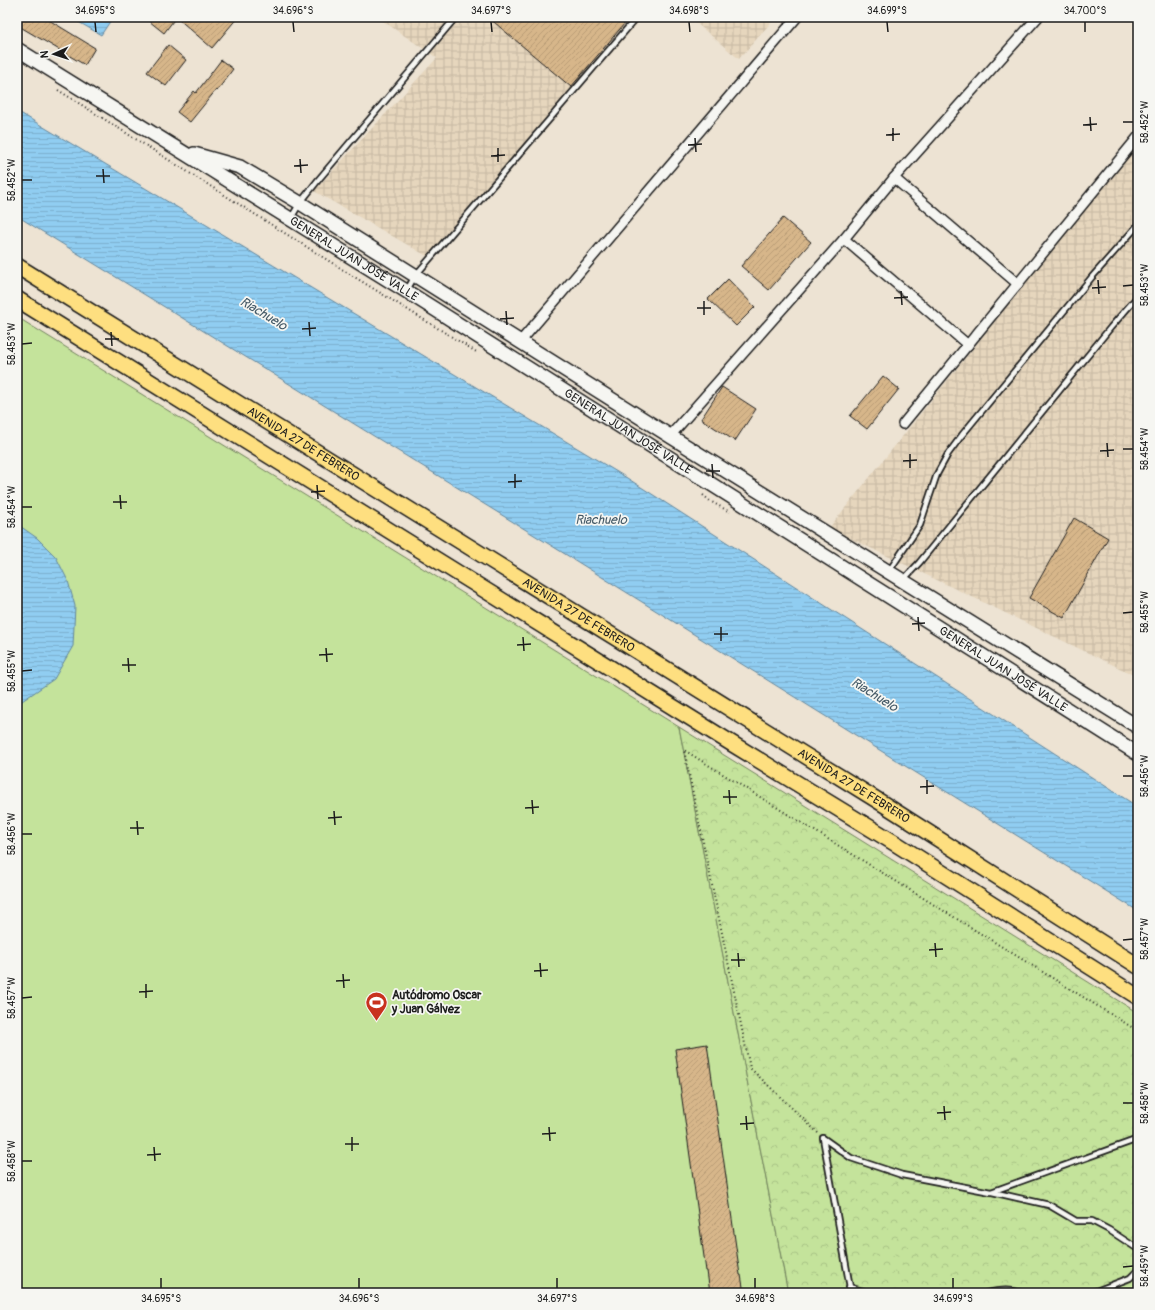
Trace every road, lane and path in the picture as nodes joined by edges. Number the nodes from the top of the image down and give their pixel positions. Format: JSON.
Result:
{"nodes":[{"id":1,"x":456,"y":17,"type":"edge"},
{"id":2,"x":637,"y":17,"type":"edge"},
{"id":3,"x":797,"y":17,"type":"edge"},
{"id":4,"x":1038,"y":17,"type":"edge"},
{"id":5,"x":17,"y":49,"type":"edge"},
{"id":6,"x":1138,"y":137,"type":"edge"},
{"id":7,"x":178,"y":149,"type":"junction"},
{"id":8,"x":894,"y":178,"type":"junction"},
{"id":9,"x":300,"y":203,"type":"junction"},
{"id":10,"x":291,"y":219,"type":"junction"},
{"id":11,"x":1138,"y":225,"type":"edge"},
{"id":12,"x":844,"y":239,"type":"junction"},
{"id":13,"x":17,"y":266,"type":"edge"},
{"id":14,"x":416,"y":276,"type":"junction"},
{"id":15,"x":1018,"y":284,"type":"junction"},
{"id":16,"x":406,"y":291,"type":"junction"},
{"id":17,"x":1138,"y":296,"type":"edge"},
{"id":18,"x":17,"y":299,"type":"edge"},
{"id":19,"x":520,"y":342,"type":"junction"},
{"id":20,"x":968,"y":345,"type":"junction"},
{"id":21,"x":903,"y":424,"type":"dead end"},
{"id":22,"x":670,"y":436,"type":"junction"},
{"id":23,"x":889,"y":572,"type":"junction"},
{"id":24,"x":902,"y":580,"type":"junction"},
{"id":25,"x":1138,"y":727,"type":"edge"},
{"id":26,"x":1138,"y":754,"type":"edge"},
{"id":27,"x":1138,"y":966,"type":"edge"},
{"id":28,"x":1138,"y":997,"type":"edge"},
{"id":29,"x":1138,"y":1031,"type":"edge"},
{"id":30,"x":823,"y":1138,"type":"junction"},
{"id":31,"x":1138,"y":1139,"type":"edge"},
{"id":32,"x":991,"y":1192,"type":"junction"},
{"id":33,"x":1138,"y":1250,"type":"edge"},
{"id":34,"x":1138,"y":1270,"type":"edge"},
{"id":35,"x":849,"y":1287,"type":"junction"},
{"id":36,"x":851,"y":1293,"type":"edge"},
{"id":37,"x":869,"y":1293,"type":"edge"},
{"id":38,"x":987,"y":1293,"type":"edge"},
{"id":39,"x":1022,"y":1293,"type":"edge"},
{"id":40,"x":1091,"y":1293,"type":"edge"}],
"edges":[{"from":1,"to":9,"type":"lane"},
{"from":2,"to":14,"type":"lane"},
{"from":3,"to":19,"type":"street"},
{"from":4,"to":8,"type":"street"},
{"from":5,"to":7,"type":"main road","name":"GENERAL JUAN JOSÉ VALLE"},
{"from":6,"to":15,"type":"street"},
{"from":7,"to":9,"type":"main road","name":"GENERAL JUAN JOSÉ VALLE"},
{"from":7,"to":10,"type":"main road","name":"GENERAL JUAN JOSÉ VALLE"},
{"from":8,"to":12,"type":"street"},
{"from":8,"to":15,"type":"street"},
{"from":9,"to":10,"type":"lane"},
{"from":9,"to":14,"type":"main road","name":"GENERAL JUAN JOSÉ VALLE"},
{"from":10,"to":16,"type":"main road","name":"GENERAL JUAN JOSÉ VALLE"},
{"from":11,"to":23,"type":"lane"},
{"from":12,"to":20,"type":"street"},
{"from":12,"to":22,"type":"street"},
{"from":13,"to":27,"type":"main road","name":"AVENIDA 27 DE FEBRERO"},
{"from":14,"to":16,"type":"lane"},
{"from":14,"to":19,"type":"main road","name":"GENERAL JUAN JOSÉ VALLE"},
{"from":15,"to":20,"type":"street"},
{"from":16,"to":26,"type":"main road","name":"GENERAL JUAN JOSÉ VALLE"},
{"from":17,"to":24,"type":"lane"},
{"from":18,"to":28,"type":"main road"},
{"from":19,"to":22,"type":"main road","name":"GENERAL JUAN JOSÉ VALLE"},
{"from":20,"to":21,"type":"street"},
{"from":22,"to":23,"type":"main road","name":"GENERAL JUAN JOSÉ VALLE"},
{"from":23,"to":24,"type":"main road","name":"GENERAL JUAN JOSÉ VALLE"},
{"from":24,"to":25,"type":"main road","name":"GENERAL JUAN JOSÉ VALLE"},
{"from":29,"to":30,"type":"path"},
{"from":30,"to":32,"type":"lane"},
{"from":30,"to":35,"type":"lane"},
{"from":31,"to":32,"type":"lane"},
{"from":32,"to":33,"type":"lane"},
{"from":34,"to":40,"type":"lane"},
{"from":35,"to":36,"type":"lane"},
{"from":35,"to":37,"type":"lane"},
{"from":38,"to":39,"type":"lane"}]}
